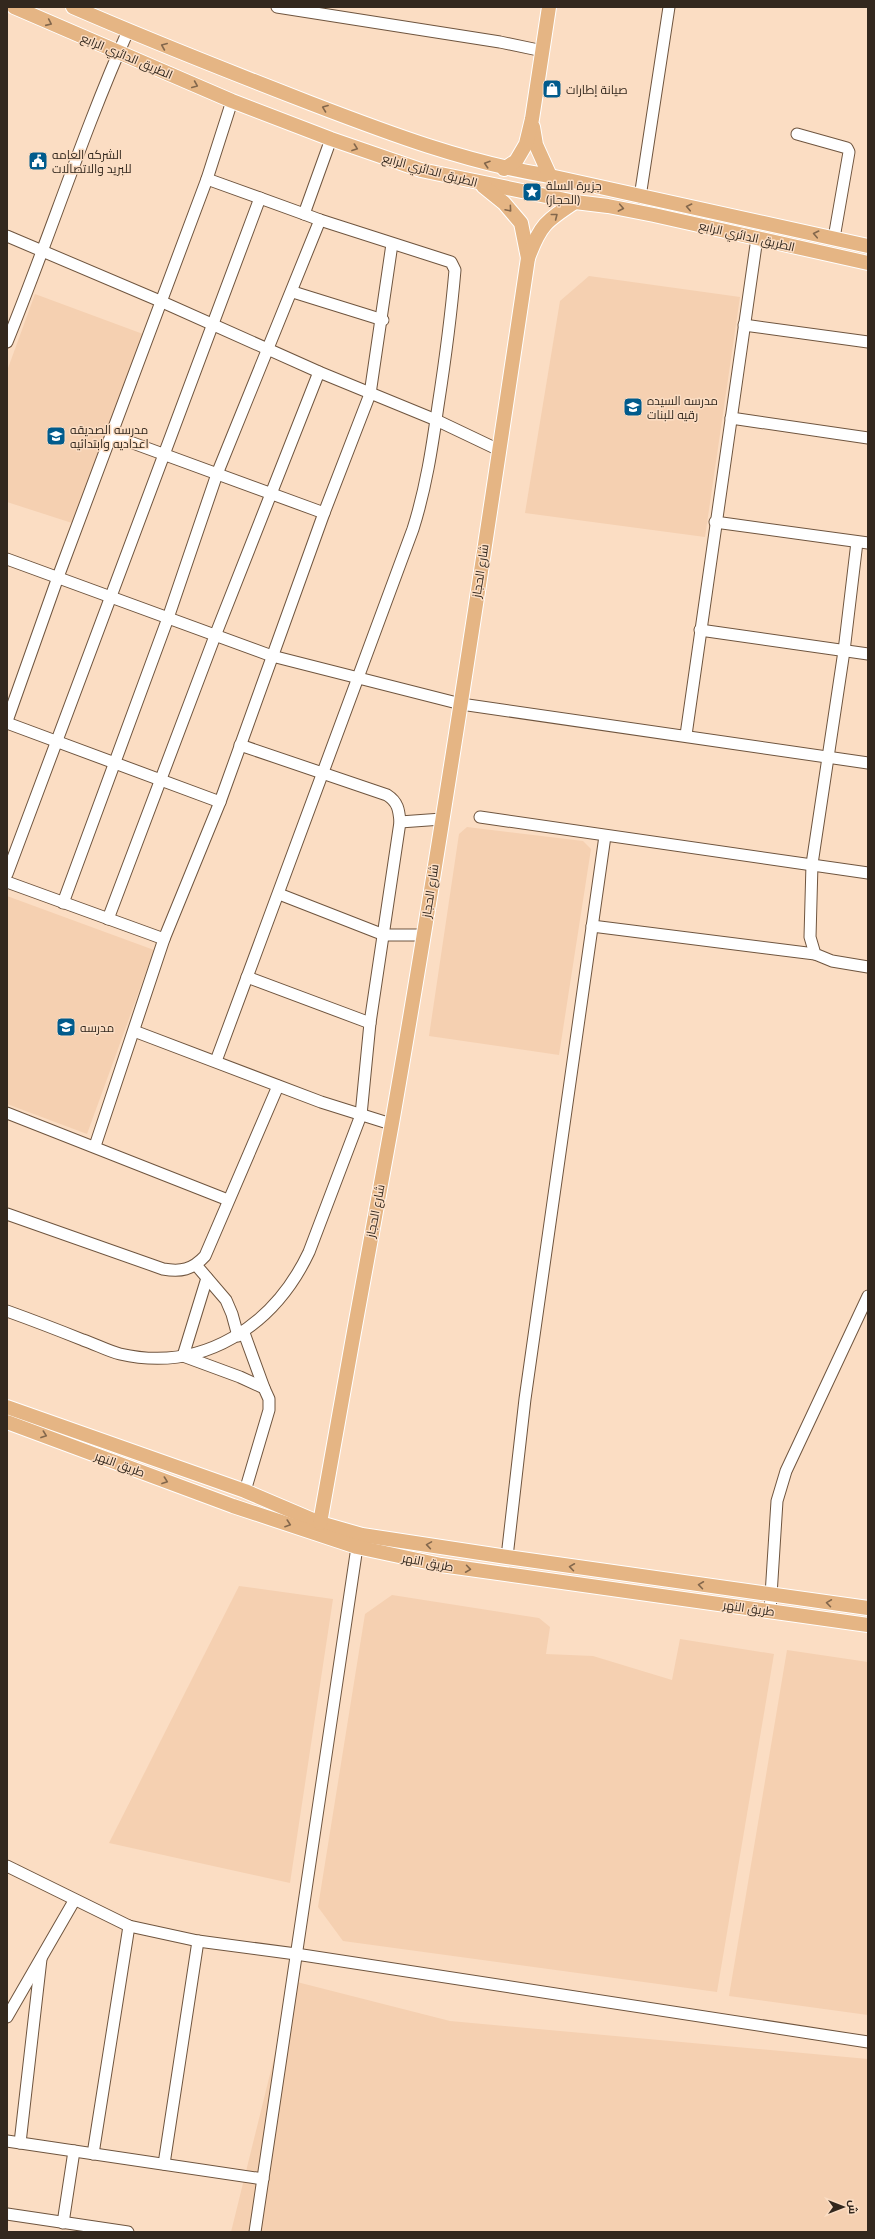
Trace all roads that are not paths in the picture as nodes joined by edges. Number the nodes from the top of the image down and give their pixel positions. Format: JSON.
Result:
{"nodes":[{"id":1,"x":14,"y":7,"type":"edge"},
{"id":2,"x":73,"y":7,"type":"edge"},
{"id":3,"x":277,"y":7,"type":"edge"},
{"id":4,"x":549,"y":7,"type":"edge"},
{"id":5,"x":669,"y":7,"type":"edge"},
{"id":6,"x":340,"y":12,"type":"edge"},
{"id":7,"x":128,"y":31,"type":"junction"},
{"id":8,"x":543,"y":51,"type":"junction"},
{"id":9,"x":118,"y":53,"type":"junction"},
{"id":10,"x":232,"y":101,"type":"junction"},
{"id":11,"x":532,"y":119,"type":"junction"},
{"id":12,"x":797,"y":134,"type":"dead end"},
{"id":13,"x":331,"y":139,"type":"junction"},
{"id":14,"x":504,"y":169,"type":"junction"},
{"id":15,"x":550,"y":176,"type":"junction"},
{"id":16,"x":207,"y":179,"type":"junction"},
{"id":17,"x":480,"y":184,"type":"junction"},
{"id":18,"x":640,"y":197,"type":"junction"},
{"id":19,"x":260,"y":198,"type":"junction"},
{"id":20,"x":575,"y":202,"type":"junction"},
{"id":21,"x":304,"y":214,"type":"junction"},
{"id":22,"x":320,"y":220,"type":"junction"},
{"id":23,"x":7,"y":236,"type":"edge"},
{"id":24,"x":757,"y":238,"type":"junction"},
{"id":25,"x":834,"y":238,"type":"junction"},
{"id":26,"x":392,"y":244,"type":"junction"},
{"id":27,"x":868,"y":246,"type":"edge"},
{"id":28,"x":43,"y":253,"type":"junction"},
{"id":29,"x":528,"y":258,"type":"junction"},
{"id":30,"x":868,"y":263,"type":"edge"},
{"id":31,"x":293,"y":292,"type":"junction"},
{"id":32,"x":160,"y":301,"type":"junction"},
{"id":33,"x":382,"y":320,"type":"junction"},
{"id":34,"x":212,"y":325,"type":"junction"},
{"id":35,"x":744,"y":325,"type":"junction"},
{"id":36,"x":7,"y":342,"type":"edge"},
{"id":37,"x":868,"y":342,"type":"edge"},
{"id":38,"x":269,"y":349,"type":"junction"},
{"id":39,"x":319,"y":372,"type":"junction"},
{"id":40,"x":370,"y":394,"type":"junction"},
{"id":41,"x":730,"y":418,"type":"junction"},
{"id":42,"x":436,"y":420,"type":"junction"},
{"id":43,"x":111,"y":435,"type":"junction"},
{"id":44,"x":868,"y":438,"type":"edge"},
{"id":45,"x":499,"y":450,"type":"junction"},
{"id":46,"x":164,"y":455,"type":"junction"},
{"id":47,"x":217,"y":474,"type":"junction"},
{"id":48,"x":271,"y":493,"type":"junction"},
{"id":49,"x":324,"y":513,"type":"junction"},
{"id":50,"x":715,"y":522,"type":"junction"},
{"id":51,"x":863,"y":543,"type":"edge"},
{"id":52,"x":7,"y":559,"type":"edge"},
{"id":53,"x":58,"y":577,"type":"junction"},
{"id":54,"x":110,"y":597,"type":"junction"},
{"id":55,"x":168,"y":618,"type":"junction"},
{"id":56,"x":700,"y":630,"type":"junction"},
{"id":57,"x":215,"y":636,"type":"junction"},
{"id":58,"x":844,"y":651,"type":"junction"},
{"id":59,"x":868,"y":654,"type":"edge"},
{"id":60,"x":272,"y":656,"type":"junction"},
{"id":61,"x":359,"y":679,"type":"junction"},
{"id":62,"x":461,"y":704,"type":"junction"},
{"id":63,"x":7,"y":722,"type":"edge"},
{"id":64,"x":686,"y":735,"type":"junction"},
{"id":65,"x":58,"y":741,"type":"junction"},
{"id":66,"x":240,"y":745,"type":"junction"},
{"id":67,"x":828,"y":757,"type":"junction"},
{"id":68,"x":115,"y":761,"type":"junction"},
{"id":69,"x":868,"y":762,"type":"edge"},
{"id":70,"x":323,"y":772,"type":"junction"},
{"id":71,"x":162,"y":780,"type":"junction"},
{"id":72,"x":220,"y":802,"type":"junction"},
{"id":73,"x":480,"y":817,"type":"dead end"},
{"id":74,"x":442,"y":819,"type":"junction"},
{"id":75,"x":400,"y":822,"type":"junction"},
{"id":76,"x":604,"y":836,"type":"junction"},
{"id":77,"x":812,"y":864,"type":"junction"},
{"id":78,"x":868,"y":872,"type":"edge"},
{"id":79,"x":7,"y":874,"type":"edge"},
{"id":80,"x":7,"y":882,"type":"edge"},
{"id":81,"x":279,"y":894,"type":"junction"},
{"id":82,"x":63,"y":903,"type":"junction"},
{"id":83,"x":108,"y":919,"type":"junction"},
{"id":84,"x":592,"y":926,"type":"junction"},
{"id":85,"x":384,"y":935,"type":"junction"},
{"id":86,"x":423,"y":935,"type":"junction"},
{"id":87,"x":164,"y":939,"type":"junction"},
{"id":88,"x":815,"y":954,"type":"junction"},
{"id":89,"x":868,"y":967,"type":"edge"},
{"id":90,"x":247,"y":977,"type":"junction"},
{"id":91,"x":370,"y":1023,"type":"junction"},
{"id":92,"x":134,"y":1031,"type":"junction"},
{"id":93,"x":216,"y":1061,"type":"junction"},
{"id":94,"x":278,"y":1086,"type":"junction"},
{"id":95,"x":7,"y":1113,"type":"edge"},
{"id":96,"x":361,"y":1115,"type":"junction"},
{"id":97,"x":391,"y":1124,"type":"junction"},
{"id":98,"x":95,"y":1146,"type":"junction"},
{"id":99,"x":228,"y":1200,"type":"junction"},
{"id":100,"x":7,"y":1214,"type":"edge"},
{"id":101,"x":196,"y":1265,"type":"junction"},
{"id":102,"x":207,"y":1278,"type":"junction"},
{"id":103,"x":868,"y":1296,"type":"edge"},
{"id":104,"x":7,"y":1311,"type":"edge"},
{"id":105,"x":241,"y":1335,"type":"junction"},
{"id":106,"x":183,"y":1356,"type":"junction"},
{"id":107,"x":264,"y":1388,"type":"junction"},
{"id":108,"x":7,"y":1407,"type":"edge"},
{"id":109,"x":7,"y":1422,"type":"edge"},
{"id":110,"x":245,"y":1491,"type":"junction"},
{"id":111,"x":320,"y":1523,"type":"junction"},
{"id":112,"x":357,"y":1547,"type":"junction"},
{"id":113,"x":507,"y":1558,"type":"junction"},
{"id":114,"x":771,"y":1594,"type":"junction"},
{"id":115,"x":868,"y":1608,"type":"edge"},
{"id":116,"x":770,"y":1610,"type":"junction"},
{"id":117,"x":868,"y":1625,"type":"edge"},
{"id":118,"x":7,"y":1866,"type":"edge"},
{"id":119,"x":74,"y":1901,"type":"junction"},
{"id":120,"x":129,"y":1926,"type":"junction"},
{"id":121,"x":198,"y":1941,"type":"junction"},
{"id":122,"x":296,"y":1954,"type":"junction"},
{"id":123,"x":41,"y":1959,"type":"junction"},
{"id":124,"x":7,"y":2017,"type":"edge"},
{"id":125,"x":868,"y":2042,"type":"edge"},
{"id":126,"x":7,"y":2141,"type":"edge"},
{"id":127,"x":20,"y":2143,"type":"junction"},
{"id":128,"x":74,"y":2151,"type":"junction"},
{"id":129,"x":92,"y":2154,"type":"junction"},
{"id":130,"x":164,"y":2164,"type":"junction"},
{"id":131,"x":263,"y":2179,"type":"junction"},
{"id":132,"x":7,"y":2214,"type":"edge"},
{"id":133,"x":63,"y":2222,"type":"junction"},
{"id":134,"x":97,"y":2230,"type":"edge"},
{"id":135,"x":128,"y":2232,"type":"edge"},
{"id":136,"x":255,"y":2232,"type":"edge"}],
"edges":[{"from":1,"to":9,"type":"main road","name":"الطريق الدائري الرابع","one_way":true},
{"from":2,"to":7,"type":"main road","name":"الطريق الدائري الرابع"},
{"from":3,"to":6,"type":"street"},
{"from":4,"to":8,"type":"main road"},
{"from":5,"to":18,"type":"street"},
{"from":6,"to":8,"type":"street"},
{"from":7,"to":9,"type":"street"},
{"from":14,"to":7,"type":"main road","name":"الطريق الدائري الرابع","one_way":true},
{"from":8,"to":11,"type":"main road"},
{"from":9,"to":10,"type":"main road","name":"الطريق الدائري الرابع","one_way":true},
{"from":9,"to":28,"type":"street"},
{"from":10,"to":13,"type":"main road","name":"الطريق الدائري الرابع"},
{"from":10,"to":16,"type":"street"},
{"from":11,"to":14,"type":"main road"},
{"from":11,"to":15,"type":"main road"},
{"from":12,"to":25,"type":"street"},
{"from":13,"to":17,"type":"main road","name":"الطريق الدائري الرابع","one_way":true},
{"from":13,"to":21,"type":"street"},
{"from":14,"to":15,"type":"main road","name":"الطريق الدائري الرابع"},
{"from":15,"to":18,"type":"main road","name":"الطريق الدائري الرابع"},
{"from":16,"to":19,"type":"street"},
{"from":16,"to":32,"type":"street"},
{"from":17,"to":20,"type":"main road","name":"الطريق الدائري الرابع"},
{"from":17,"to":29,"type":"main road","name":"شارع الحجاز","one_way":true},
{"from":25,"to":18,"type":"main road","name":"الطريق الدائري الرابع","one_way":true},
{"from":19,"to":21,"type":"street"},
{"from":19,"to":34,"type":"street"},
{"from":20,"to":24,"type":"main road","name":"الطريق الدائري الرابع","one_way":true},
{"from":29,"to":20,"type":"main road","name":"شارع الحجاز","one_way":true},
{"from":21,"to":22,"type":"street"},
{"from":22,"to":26,"type":"street"},
{"from":22,"to":31,"type":"street"},
{"from":23,"to":28,"type":"street"},
{"from":24,"to":30,"type":"main road","name":"الطريق الدائري الرابع"},
{"from":24,"to":35,"type":"street"},
{"from":25,"to":27,"type":"main road","name":"الطريق الدائري الرابع"},
{"from":26,"to":33,"type":"street"},
{"from":26,"to":42,"type":"street"},
{"from":28,"to":32,"type":"street"},
{"from":28,"to":36,"type":"street"},
{"from":29,"to":45,"type":"main road","name":"شارع الحجاز"},
{"from":31,"to":33,"type":"street"},
{"from":31,"to":38,"type":"street"},
{"from":32,"to":34,"type":"street"},
{"from":32,"to":43,"type":"street"},
{"from":33,"to":40,"type":"street"},
{"from":34,"to":38,"type":"street"},
{"from":34,"to":46,"type":"street"},
{"from":35,"to":37,"type":"street"},
{"from":35,"to":41,"type":"street"},
{"from":38,"to":39,"type":"street"},
{"from":38,"to":47,"type":"street"},
{"from":39,"to":40,"type":"street"},
{"from":39,"to":48,"type":"street"},
{"from":40,"to":42,"type":"street"},
{"from":40,"to":49,"type":"street"},
{"from":41,"to":44,"type":"street"},
{"from":41,"to":50,"type":"street"},
{"from":42,"to":45,"type":"street"},
{"from":42,"to":61,"type":"street"},
{"from":43,"to":46,"type":"street"},
{"from":43,"to":53,"type":"street"},
{"from":45,"to":62,"type":"main road","name":"شارع الحجاز"},
{"from":46,"to":47,"type":"street"},
{"from":46,"to":54,"type":"street"},
{"from":47,"to":48,"type":"street"},
{"from":47,"to":55,"type":"street"},
{"from":48,"to":49,"type":"street"},
{"from":48,"to":57,"type":"street"},
{"from":49,"to":60,"type":"street"},
{"from":50,"to":51,"type":"street"},
{"from":50,"to":56,"type":"street"},
{"from":51,"to":58,"type":"street"},
{"from":52,"to":53,"type":"street"},
{"from":53,"to":54,"type":"street"},
{"from":53,"to":63,"type":"street"},
{"from":54,"to":55,"type":"street"},
{"from":54,"to":65,"type":"street"},
{"from":55,"to":57,"type":"street"},
{"from":55,"to":68,"type":"street"},
{"from":56,"to":58,"type":"street"},
{"from":56,"to":64,"type":"street"},
{"from":57,"to":60,"type":"street"},
{"from":57,"to":71,"type":"street"},
{"from":58,"to":59,"type":"street"},
{"from":58,"to":67,"type":"street"},
{"from":60,"to":61,"type":"street"},
{"from":60,"to":66,"type":"street"},
{"from":61,"to":62,"type":"street"},
{"from":61,"to":70,"type":"street"},
{"from":62,"to":64,"type":"street"},
{"from":62,"to":74,"type":"main road","name":"شارع الحجاز"},
{"from":63,"to":65,"type":"street"},
{"from":64,"to":67,"type":"street"},
{"from":65,"to":68,"type":"street"},
{"from":65,"to":79,"type":"street"},
{"from":66,"to":70,"type":"street"},
{"from":66,"to":72,"type":"street"},
{"from":67,"to":69,"type":"street"},
{"from":67,"to":77,"type":"street"},
{"from":68,"to":71,"type":"street"},
{"from":68,"to":82,"type":"street"},
{"from":70,"to":75,"type":"street"},
{"from":70,"to":81,"type":"street"},
{"from":71,"to":72,"type":"street"},
{"from":71,"to":83,"type":"street"},
{"from":72,"to":87,"type":"street"},
{"from":73,"to":76,"type":"street"},
{"from":74,"to":75,"type":"street"},
{"from":74,"to":86,"type":"main road","name":"شارع الحجاز"},
{"from":75,"to":85,"type":"street"},
{"from":76,"to":77,"type":"street"},
{"from":76,"to":84,"type":"street"},
{"from":77,"to":78,"type":"street"},
{"from":77,"to":88,"type":"street"},
{"from":80,"to":82,"type":"street"},
{"from":81,"to":85,"type":"street"},
{"from":81,"to":90,"type":"street"},
{"from":82,"to":83,"type":"street"},
{"from":83,"to":87,"type":"street"},
{"from":84,"to":88,"type":"street"},
{"from":84,"to":113,"type":"street"},
{"from":85,"to":86,"type":"street"},
{"from":85,"to":91,"type":"street"},
{"from":86,"to":97,"type":"main road","name":"شارع الحجاز"},
{"from":87,"to":92,"type":"street"},
{"from":88,"to":89,"type":"street"},
{"from":90,"to":91,"type":"street"},
{"from":90,"to":93,"type":"street"},
{"from":91,"to":96,"type":"street"},
{"from":92,"to":93,"type":"street"},
{"from":92,"to":98,"type":"street"},
{"from":93,"to":94,"type":"street"},
{"from":94,"to":96,"type":"street"},
{"from":94,"to":99,"type":"street"},
{"from":95,"to":98,"type":"street"},
{"from":96,"to":97,"type":"street"},
{"from":96,"to":105,"type":"street"},
{"from":97,"to":111,"type":"main road","name":"شارع الحجاز"},
{"from":98,"to":99,"type":"street"},
{"from":99,"to":101,"type":"street"},
{"from":100,"to":101,"type":"street"},
{"from":101,"to":102,"type":"street"},
{"from":102,"to":105,"type":"street"},
{"from":102,"to":106,"type":"street"},
{"from":103,"to":114,"type":"street"},
{"from":104,"to":106,"type":"street"},
{"from":105,"to":106,"type":"street"},
{"from":105,"to":107,"type":"street"},
{"from":106,"to":107,"type":"street"},
{"from":107,"to":110,"type":"street"},
{"from":108,"to":110,"type":"main road","name":"طريق النهر"},
{"from":109,"to":112,"type":"main road","name":"طريق النهر","one_way":true},
{"from":110,"to":111,"type":"main road","name":"طريق النهر"},
{"from":113,"to":111,"type":"main road","name":"طريق النهر","one_way":true},
{"from":112,"to":116,"type":"main road","name":"طريق النهر","one_way":true},
{"from":112,"to":122,"type":"street"},
{"from":114,"to":113,"type":"main road","name":"طريق النهر","one_way":true},
{"from":115,"to":114,"type":"main road","name":"طريق النهر","one_way":true},
{"from":114,"to":116,"type":"street"},
{"from":116,"to":117,"type":"main road","name":"طريق النهر"},
{"from":118,"to":119,"type":"street"},
{"from":119,"to":120,"type":"street"},
{"from":119,"to":123,"type":"street"},
{"from":120,"to":121,"type":"street"},
{"from":120,"to":129,"type":"street"},
{"from":121,"to":122,"type":"street"},
{"from":121,"to":130,"type":"street"},
{"from":122,"to":125,"type":"street"},
{"from":122,"to":131,"type":"street"},
{"from":123,"to":124,"type":"street"},
{"from":123,"to":127,"type":"street"},
{"from":126,"to":127,"type":"street"},
{"from":127,"to":128,"type":"street"},
{"from":128,"to":129,"type":"street"},
{"from":128,"to":133,"type":"street"},
{"from":129,"to":130,"type":"street"},
{"from":130,"to":131,"type":"street"},
{"from":131,"to":136,"type":"street"},
{"from":132,"to":133,"type":"street"},
{"from":133,"to":134,"type":"street"},
{"from":134,"to":135,"type":"street"}]}
